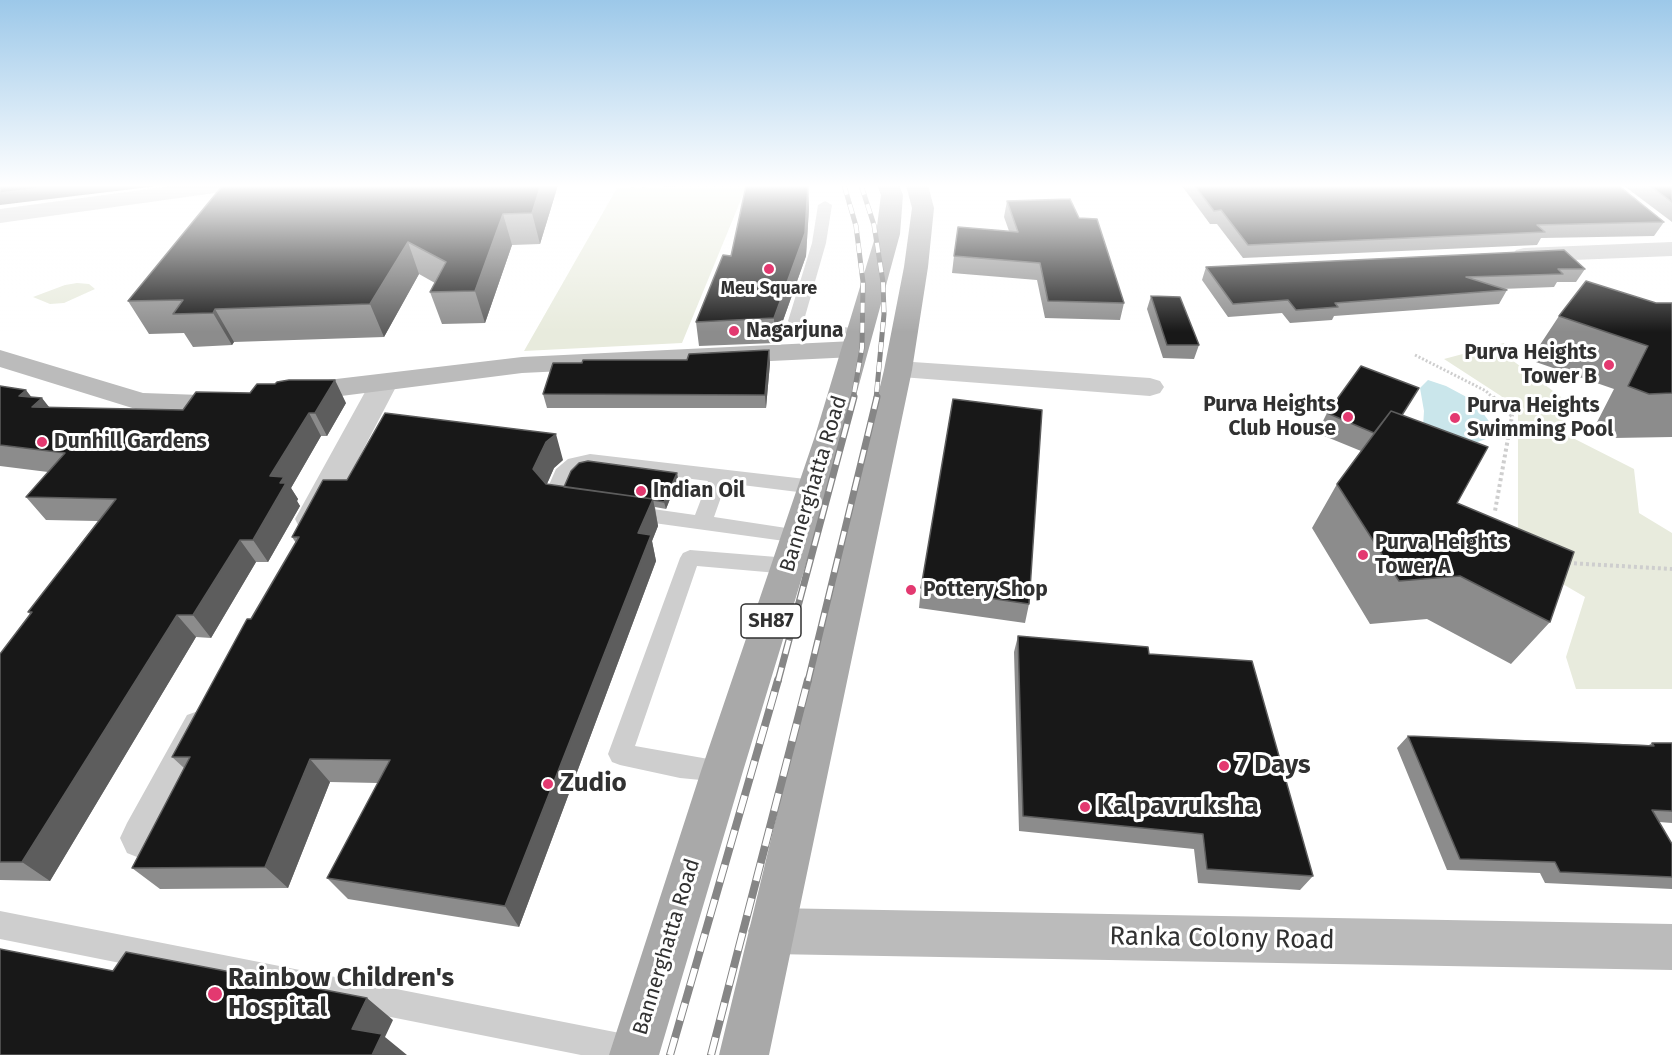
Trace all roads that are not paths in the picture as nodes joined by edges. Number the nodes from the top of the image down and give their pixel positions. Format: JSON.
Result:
{"nodes":[{"id":1,"x":820,"y":234,"type":"edge"},
{"id":2,"x":888,"y":234,"type":"edge"},
{"id":3,"x":920,"y":234,"type":"edge"},
{"id":4,"x":1669,"y":239,"type":"edge"},
{"id":5,"x":1507,"y":256,"type":"edge"},
{"id":6,"x":857,"y":340,"type":"junction"},
{"id":7,"x":0,"y":358,"type":"edge"},
{"id":8,"x":897,"y":370,"type":"junction"},
{"id":9,"x":384,"y":383,"type":"junction"},
{"id":10,"x":1150,"y":387,"type":"dead end"},
{"id":11,"x":719,"y":475,"type":"junction"},
{"id":12,"x":814,"y":487,"type":"junction"},
{"id":13,"x":581,"y":507,"type":"edge"},
{"id":14,"x":614,"y":511,"type":"edge"},
{"id":15,"x":702,"y":523,"type":"junction"},
{"id":16,"x":794,"y":551,"type":"junction"},
{"id":17,"x":294,"y":553,"type":"edge"},
{"id":18,"x":215,"y":701,"type":"edge"},
{"id":19,"x":722,"y":771,"type":"junction"},
{"id":20,"x":142,"y":838,"type":"dead end"},
{"id":21,"x":0,"y":925,"type":"edge"},
{"id":22,"x":771,"y":931,"type":"junction"},
{"id":23,"x":1672,"y":947,"type":"edge"},
{"id":24,"x":635,"y":1053,"type":"edge"},
{"id":25,"x":744,"y":1055,"type":"edge"}],
"edges":[{"from":1,"to":6,"type":"lane"},
{"from":2,"to":6,"type":"main road","name":"Bannerghatta Road","number":"SH87"},
{"from":3,"to":8,"type":"main road"},
{"from":4,"to":5,"type":"street"},
{"from":6,"to":9,"type":"street"},
{"from":6,"to":12,"type":"main road","name":"Bannerghatta Road","number":"SH87"},
{"from":7,"to":9,"type":"street"},
{"from":8,"to":10,"type":"street"},
{"from":8,"to":22,"type":"main road"},
{"from":9,"to":17,"type":"street"},
{"from":11,"to":12,"type":"lane"},
{"from":11,"to":13,"type":"lane"},
{"from":11,"to":15,"type":"lane"},
{"from":12,"to":16,"type":"main road","name":"Bannerghatta Road","number":"SH87"},
{"from":14,"to":15,"type":"lane"},
{"from":15,"to":16,"type":"lane"},
{"from":16,"to":19,"type":"main road","name":"Bannerghatta Road","number":"SH87"},
{"from":16,"to":19,"type":"lane"},
{"from":18,"to":20,"type":"street"},
{"from":19,"to":24,"type":"main road","name":"Bannerghatta Road","number":"SH87"},
{"from":21,"to":24,"type":"lane"},
{"from":22,"to":23,"type":"street","name":"Ranka Colony Road"},
{"from":22,"to":25,"type":"main road"}]}
